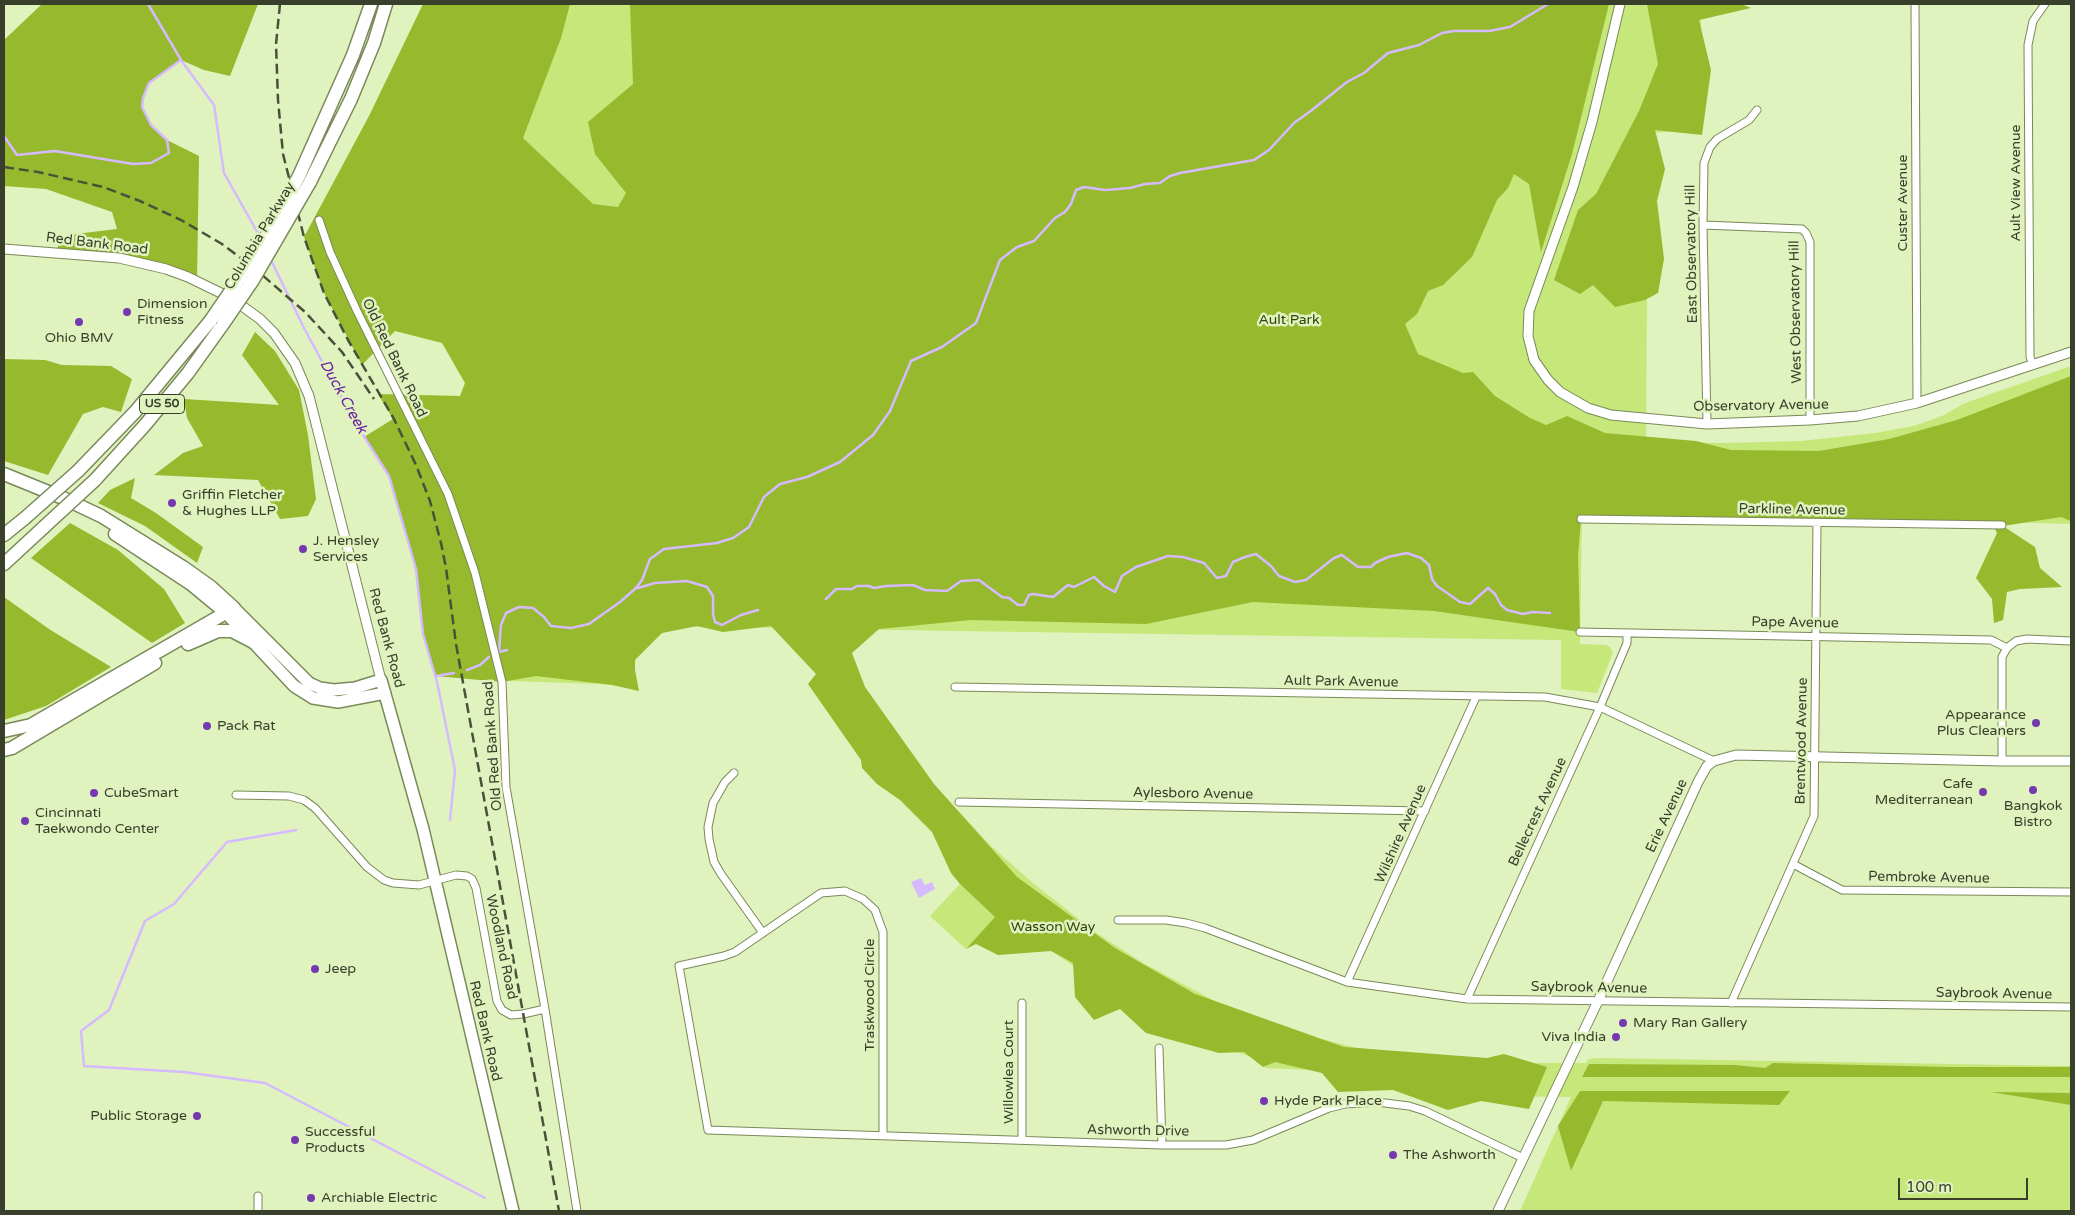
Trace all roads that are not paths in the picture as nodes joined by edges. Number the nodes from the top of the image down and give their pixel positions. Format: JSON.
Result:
{"nodes":[{"id":1,"x":371,"y":4,"type":"edge"},
{"id":2,"x":386,"y":4,"type":"edge"},
{"id":3,"x":1620,"y":4,"type":"edge"},
{"id":4,"x":1915,"y":4,"type":"edge"},
{"id":5,"x":2045,"y":4,"type":"edge"},
{"id":6,"x":1757,"y":110,"type":"dead end"},
{"id":7,"x":304,"y":179,"type":"junction"},
{"id":8,"x":320,"y":220,"type":"dead end"},
{"id":9,"x":1703,"y":225,"type":"junction"},
{"id":10,"x":4,"y":249,"type":"edge"},
{"id":11,"x":217,"y":322,"type":"junction"},
{"id":12,"x":2071,"y":352,"type":"edge"},
{"id":13,"x":2033,"y":366,"type":"junction"},
{"id":14,"x":1917,"y":403,"type":"junction"},
{"id":15,"x":1810,"y":420,"type":"junction"},
{"id":16,"x":1707,"y":424,"type":"junction"},
{"id":17,"x":4,"y":474,"type":"edge"},
{"id":18,"x":4,"y":484,"type":"edge"},
{"id":19,"x":1581,"y":519,"type":"dead end"},
{"id":20,"x":1817,"y":523,"type":"junction"},
{"id":21,"x":2002,"y":526,"type":"dead end"},
{"id":22,"x":44,"y":527,"type":"junction"},
{"id":23,"x":4,"y":535,"type":"edge"},
{"id":24,"x":4,"y":556,"type":"edge"},
{"id":25,"x":4,"y":564,"type":"edge"},
{"id":26,"x":230,"y":610,"type":"junction"},
{"id":27,"x":1580,"y":632,"type":"dead end"},
{"id":28,"x":1627,"y":633,"type":"junction"},
{"id":29,"x":1816,"y":636,"type":"junction"},
{"id":30,"x":2071,"y":641,"type":"edge"},
{"id":31,"x":257,"y":644,"type":"junction"},
{"id":32,"x":2007,"y":648,"type":"junction"},
{"id":33,"x":381,"y":680,"type":"junction"},
{"id":34,"x":955,"y":687,"type":"dead end"},
{"id":35,"x":385,"y":693,"type":"junction"},
{"id":36,"x":1476,"y":697,"type":"junction"},
{"id":37,"x":1600,"y":707,"type":"junction"},
{"id":38,"x":4,"y":732,"type":"edge"},
{"id":39,"x":4,"y":750,"type":"edge"},
{"id":40,"x":1816,"y":756,"type":"junction"},
{"id":41,"x":1714,"y":761,"type":"junction"},
{"id":42,"x":2002,"y":761,"type":"junction"},
{"id":43,"x":2071,"y":761,"type":"edge"},
{"id":44,"x":734,"y":773,"type":"dead end"},
{"id":45,"x":236,"y":795,"type":"dead end"},
{"id":46,"x":959,"y":802,"type":"dead end"},
{"id":47,"x":1425,"y":811,"type":"junction"},
{"id":48,"x":1792,"y":864,"type":"junction"},
{"id":49,"x":436,"y":882,"type":"junction"},
{"id":50,"x":2071,"y":892,"type":"edge"},
{"id":51,"x":1118,"y":920,"type":"dead end"},
{"id":52,"x":763,"y":933,"type":"junction"},
{"id":53,"x":1347,"y":982,"type":"junction"},
{"id":54,"x":1467,"y":999,"type":"junction"},
{"id":55,"x":1598,"y":1001,"type":"junction"},
{"id":56,"x":1022,"y":1003,"type":"dead end"},
{"id":57,"x":1731,"y":1003,"type":"junction"},
{"id":58,"x":2071,"y":1007,"type":"edge"},
{"id":59,"x":545,"y":1009,"type":"junction"},
{"id":60,"x":1159,"y":1048,"type":"dead end"},
{"id":61,"x":733,"y":1132,"type":"joint"},
{"id":62,"x":883,"y":1135,"type":"junction"},
{"id":63,"x":1022,"y":1140,"type":"junction"},
{"id":64,"x":1162,"y":1145,"type":"junction"},
{"id":65,"x":1522,"y":1158,"type":"junction"},
{"id":66,"x":258,"y":1196,"type":"dead end"},
{"id":67,"x":258,"y":1211,"type":"edge"},
{"id":68,"x":513,"y":1211,"type":"edge"},
{"id":69,"x":577,"y":1211,"type":"edge"},
{"id":70,"x":1498,"y":1211,"type":"edge"}],
"edges":[{"from":1,"to":7,"type":"highway","name":"Columbia Parkway","number":"US 50"},
{"from":2,"to":7,"type":"highway","name":"Columbia Parkway","number":"US 50"},
{"from":3,"to":16,"type":"street","name":"Observatory Avenue"},
{"from":4,"to":14,"type":"street","name":"Custer Avenue"},
{"from":5,"to":13,"type":"street","name":"Ault View Avenue"},
{"from":6,"to":9,"type":"street","name":"East Observatory Hill"},
{"from":7,"to":11,"type":"highway","name":"Columbia Parkway","number":"US 50","bridge":true},
{"from":8,"to":59,"type":"street","name":"Old Red Bank Road"},
{"from":9,"to":15,"type":"street","name":"West Observatory Hill"},
{"from":9,"to":16,"type":"street","name":"East Observatory Hill"},
{"from":10,"to":33,"type":"street","name":"Red Bank Road"},
{"from":11,"to":22,"type":"highway","name":"Columbia Parkway","number":"US 50","bridge":true},
{"from":11,"to":23,"type":"highway","name":"Columbia Parkway","number":"US 50","bridge":true},
{"from":12,"to":13,"type":"street","name":"Observatory Avenue"},
{"from":13,"to":14,"type":"street","name":"Observatory Avenue"},
{"from":14,"to":15,"type":"street","name":"Observatory Avenue"},
{"from":15,"to":16,"type":"street","name":"Observatory Avenue"},
{"from":17,"to":26,"type":"highway"},
{"from":18,"to":26,"type":"highway"},
{"from":19,"to":20,"type":"street","name":"Parkline Avenue"},
{"from":20,"to":21,"type":"street","name":"Parkline Avenue"},
{"from":20,"to":29,"type":"street","name":"Brentwood Avenue"},
{"from":22,"to":24,"type":"highway","name":"Columbia Parkway","number":"US 50"},
{"from":22,"to":25,"type":"highway"},
{"from":26,"to":31,"type":"highway"},
{"from":26,"to":33,"type":"highway"},
{"from":26,"to":38,"type":"highway"},
{"from":27,"to":28,"type":"street","name":"Pape Avenue"},
{"from":28,"to":29,"type":"street","name":"Pape Avenue"},
{"from":28,"to":37,"type":"street","name":"Bellecrest Avenue"},
{"from":29,"to":32,"type":"street","name":"Pape Avenue"},
{"from":29,"to":40,"type":"street","name":"Brentwood Avenue"},
{"from":30,"to":32,"type":"street"},
{"from":31,"to":35,"type":"highway"},
{"from":31,"to":39,"type":"highway"},
{"from":32,"to":42,"type":"street"},
{"from":33,"to":35,"type":"highway","name":"Red Bank Road"},
{"from":34,"to":36,"type":"street","name":"Ault Park Avenue"},
{"from":35,"to":49,"type":"highway","name":"Red Bank Road"},
{"from":36,"to":37,"type":"street","name":"Ault Park Avenue"},
{"from":36,"to":47,"type":"street","name":"Wilshire Avenue"},
{"from":37,"to":41,"type":"street","name":"Ault Park Avenue"},
{"from":37,"to":54,"type":"street","name":"Bellecrest Avenue"},
{"from":40,"to":41,"type":"street"},
{"from":40,"to":42,"type":"street"},
{"from":40,"to":48,"type":"street","name":"Brentwood Avenue"},
{"from":41,"to":55,"type":"street","name":"Erie Avenue"},
{"from":42,"to":43,"type":"street"},
{"from":44,"to":52,"type":"street"},
{"from":45,"to":49,"type":"street","name":"Woodland Road"},
{"from":46,"to":47,"type":"street","name":"Aylesboro Avenue"},
{"from":47,"to":53,"type":"street","name":"Wilshire Avenue"},
{"from":48,"to":50,"type":"street","name":"Pembroke Avenue"},
{"from":48,"to":57,"type":"street","name":"Brentwood Avenue"},
{"from":49,"to":59,"type":"street","name":"Woodland Road"},
{"from":49,"to":68,"type":"highway","name":"Red Bank Road"},
{"from":51,"to":53,"type":"street","name":"Saybrook Avenue"},
{"from":52,"to":61,"type":"street","name":"Traskwood Circle"},
{"from":52,"to":62,"type":"street","name":"Traskwood Circle"},
{"from":53,"to":54,"type":"street","name":"Saybrook Avenue"},
{"from":54,"to":55,"type":"street","name":"Saybrook Avenue"},
{"from":55,"to":57,"type":"street","name":"Saybrook Avenue"},
{"from":55,"to":65,"type":"street","name":"Erie Avenue"},
{"from":56,"to":63,"type":"street","name":"Willowlea Court"},
{"from":57,"to":58,"type":"street","name":"Saybrook Avenue"},
{"from":59,"to":69,"type":"street","name":"Old Red Bank Road"},
{"from":60,"to":64,"type":"street"},
{"from":61,"to":62,"type":"street","name":"Ashworth Drive"},
{"from":62,"to":63,"type":"street","name":"Ashworth Drive"},
{"from":63,"to":64,"type":"street","name":"Ashworth Drive"},
{"from":64,"to":65,"type":"street","name":"Ashworth Drive"},
{"from":65,"to":70,"type":"street","name":"Erie Avenue"},
{"from":66,"to":67,"type":"street"}]}
